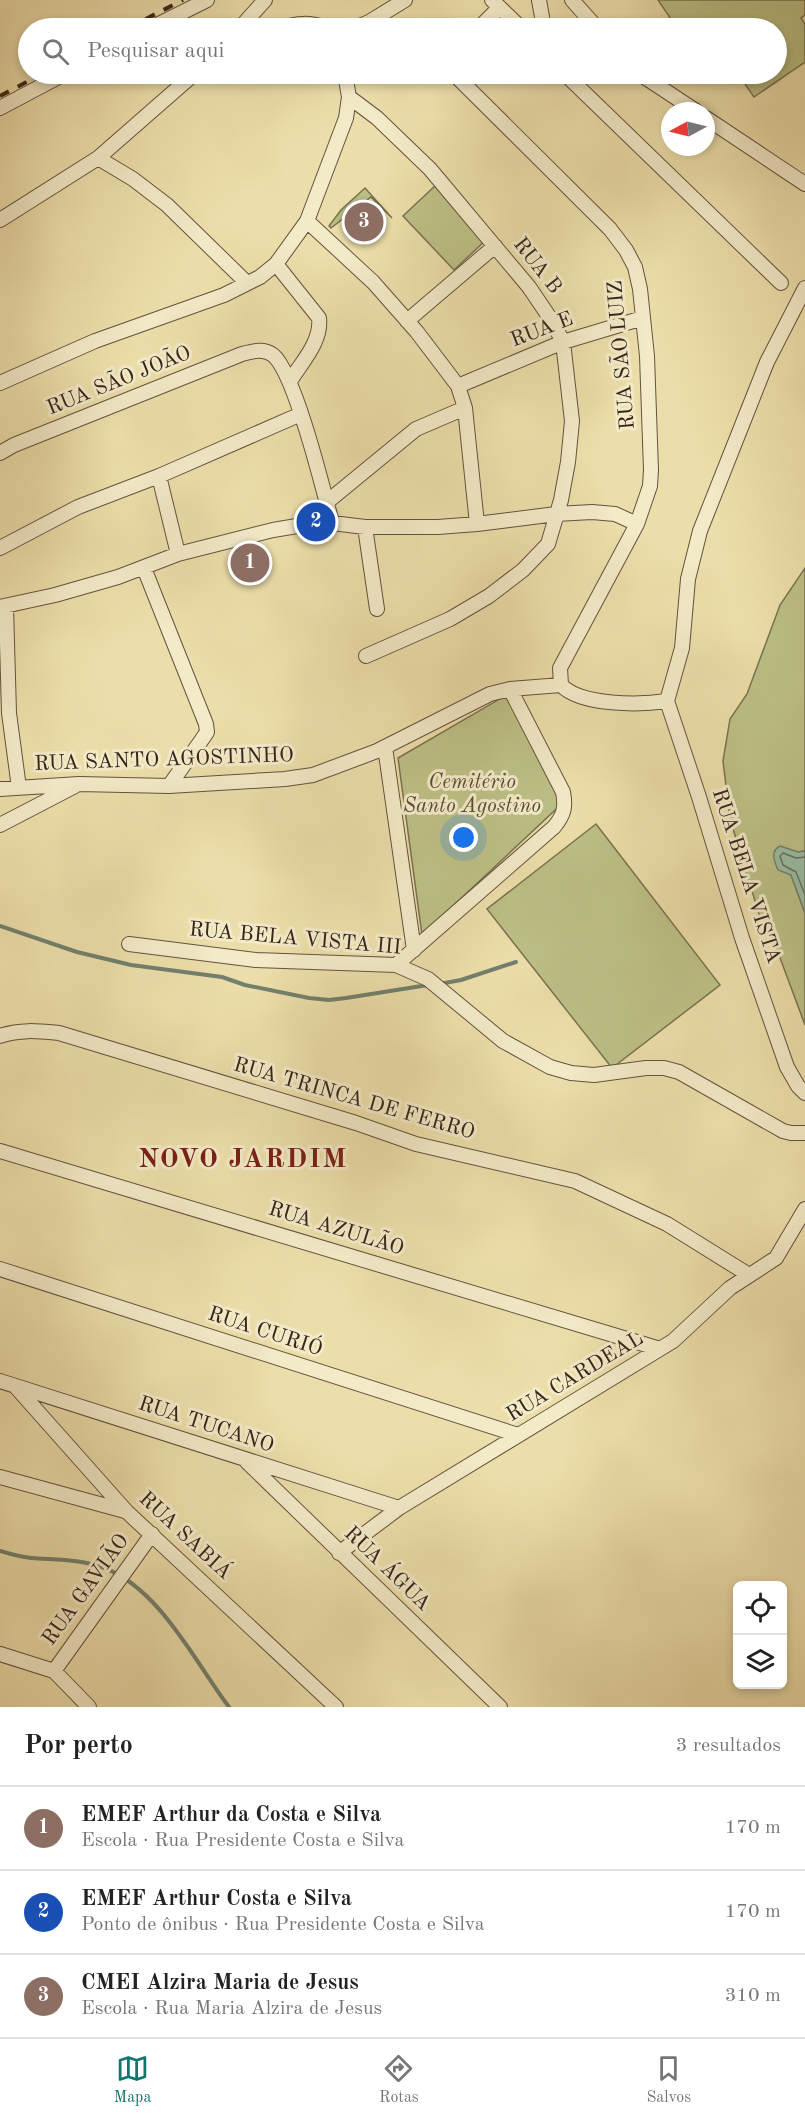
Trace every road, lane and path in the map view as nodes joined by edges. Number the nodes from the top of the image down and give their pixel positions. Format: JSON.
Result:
{"nodes":[{"id":1,"x":207,"y":0,"type":"edge"},
{"id":2,"x":265,"y":0,"type":"edge"},
{"id":3,"x":405,"y":0,"type":"edge"},
{"id":4,"x":539,"y":0,"type":"edge"},
{"id":5,"x":573,"y":0,"type":"edge"},
{"id":6,"x":496,"y":4,"type":"edge"},
{"id":7,"x":171,"y":18,"type":"edge"},
{"id":8,"x":249,"y":18,"type":"edge"},
{"id":9,"x":376,"y":18,"type":"edge"},
{"id":10,"x":486,"y":18,"type":"edge"},
{"id":11,"x":511,"y":18,"type":"edge"},
{"id":12,"x":542,"y":18,"type":"edge"},
{"id":13,"x":588,"y":18,"type":"edge"},
{"id":14,"x":45,"y":84,"type":"edge"},
{"id":15,"x":183,"y":84,"type":"edge"},
{"id":16,"x":347,"y":84,"type":"edge"},
{"id":17,"x":464,"y":84,"type":"edge"},
{"id":18,"x":575,"y":84,"type":"edge"},
{"id":19,"x":655,"y":84,"type":"edge"},
{"id":20,"x":349,"y":96,"type":"junction"},
{"id":21,"x":682,"y":102,"type":"edge"},
{"id":22,"x":0,"y":108,"type":"edge"},
{"id":23,"x":715,"y":124,"type":"edge"},
{"id":24,"x":98,"y":158,"type":"junction"},
{"id":25,"x":805,"y":184,"type":"edge"},
{"id":26,"x":0,"y":220,"type":"edge"},
{"id":27,"x":307,"y":221,"type":"junction"},
{"id":28,"x":495,"y":246,"type":"junction"},
{"id":29,"x":276,"y":264,"type":"junction"},
{"id":30,"x":247,"y":283,"type":"junction"},
{"id":31,"x":781,"y":283,"type":"dead end"},
{"id":32,"x":805,"y":288,"type":"edge"},
{"id":33,"x":643,"y":318,"type":"junction"},
{"id":34,"x":407,"y":321,"type":"junction"},
{"id":35,"x":563,"y":342,"type":"junction"},
{"id":36,"x":290,"y":381,"type":"junction"},
{"id":37,"x":0,"y":383,"type":"edge"},
{"id":38,"x":458,"y":386,"type":"junction"},
{"id":39,"x":465,"y":408,"type":"junction"},
{"id":40,"x":301,"y":414,"type":"junction"},
{"id":41,"x":0,"y":453,"type":"edge"},
{"id":42,"x":159,"y":476,"type":"junction"},
{"id":43,"x":327,"y":502,"type":"junction"},
{"id":44,"x":556,"y":514,"type":"junction"},
{"id":45,"x":332,"y":524,"type":"junction"},
{"id":46,"x":477,"y":524,"type":"junction"},
{"id":47,"x":637,"y":524,"type":"junction"},
{"id":48,"x":365,"y":527,"type":"junction"},
{"id":49,"x":3,"y":546,"type":"edge"},
{"id":50,"x":178,"y":554,"type":"junction"},
{"id":51,"x":144,"y":568,"type":"junction"},
{"id":52,"x":3,"y":607,"type":"edge"},
{"id":53,"x":377,"y":609,"type":"dead end"},
{"id":54,"x":366,"y":656,"type":"dead end"},
{"id":55,"x":561,"y":685,"type":"junction"},
{"id":56,"x":510,"y":689,"type":"junction"},
{"id":57,"x":667,"y":701,"type":"junction"},
{"id":58,"x":385,"y":747,"type":"junction"},
{"id":59,"x":79,"y":784,"type":"junction"},
{"id":60,"x":169,"y":786,"type":"junction"},
{"id":61,"x":18,"y":788,"type":"junction"},
{"id":62,"x":0,"y":789,"type":"edge"},
{"id":63,"x":0,"y":825,"type":"edge"},
{"id":64,"x":129,"y":944,"type":"dead end"},
{"id":65,"x":414,"y":950,"type":"junction"},
{"id":66,"x":396,"y":965,"type":"junction"},
{"id":67,"x":0,"y":1036,"type":"edge"},
{"id":68,"x":805,"y":1093,"type":"edge"},
{"id":69,"x":805,"y":1133,"type":"edge"},
{"id":70,"x":0,"y":1151,"type":"edge"},
{"id":71,"x":805,"y":1209,"type":"edge"},
{"id":72,"x":0,"y":1269,"type":"edge"},
{"id":73,"x":749,"y":1275,"type":"junction"},
{"id":74,"x":660,"y":1349,"type":"junction"},
{"id":75,"x":0,"y":1382,"type":"edge"},
{"id":76,"x":15,"y":1386,"type":"junction"},
{"id":77,"x":518,"y":1435,"type":"junction"},
{"id":78,"x":246,"y":1461,"type":"junction"},
{"id":79,"x":0,"y":1477,"type":"edge"},
{"id":80,"x":399,"y":1508,"type":"junction"},
{"id":81,"x":126,"y":1511,"type":"junction"},
{"id":82,"x":152,"y":1534,"type":"junction"},
{"id":83,"x":339,"y":1553,"type":"junction"},
{"id":84,"x":0,"y":1654,"type":"edge"},
{"id":85,"x":54,"y":1671,"type":"junction"},
{"id":86,"x":89,"y":1707,"type":"edge"},
{"id":87,"x":336,"y":1707,"type":"edge"},
{"id":88,"x":500,"y":1707,"type":"edge"}],
"edges":[{"from":1,"to":7,"type":"street"},
{"from":2,"to":8,"type":"street"},
{"from":3,"to":9,"type":"street"},
{"from":4,"to":12,"type":"street"},
{"from":5,"to":13,"type":"street"},
{"from":6,"to":10,"type":"street"},
{"from":6,"to":11,"type":"street"},
{"from":14,"to":22,"type":"street"},
{"from":15,"to":24,"type":"street"},
{"from":16,"to":20,"type":"street"},
{"from":17,"to":33,"type":"street","name":"RUA SÃO LUIZ"},
{"from":18,"to":31,"type":"street"},
{"from":19,"to":21,"type":"street"},
{"from":20,"to":27,"type":"street"},
{"from":20,"to":28,"type":"street","name":"RUA B"},
{"from":23,"to":25,"type":"street"},
{"from":24,"to":26,"type":"street"},
{"from":24,"to":30,"type":"street"},
{"from":27,"to":29,"type":"street"},
{"from":27,"to":34,"type":"street"},
{"from":28,"to":34,"type":"street"},
{"from":28,"to":35,"type":"street","name":"RUA B"},
{"from":29,"to":30,"type":"street"},
{"from":29,"to":36,"type":"street"},
{"from":30,"to":37,"type":"street"},
{"from":32,"to":57,"type":"street"},
{"from":33,"to":35,"type":"street","name":"RUA E"},
{"from":33,"to":47,"type":"street","name":"RUA SÃO LUIZ"},
{"from":34,"to":38,"type":"street"},
{"from":35,"to":38,"type":"street","name":"RUA E"},
{"from":35,"to":44,"type":"street","name":"RUA B"},
{"from":36,"to":40,"type":"street"},
{"from":36,"to":41,"type":"street","name":"RUA SÃO JOÃO"},
{"from":38,"to":39,"type":"street"},
{"from":39,"to":43,"type":"street"},
{"from":39,"to":46,"type":"street"},
{"from":40,"to":42,"type":"street"},
{"from":40,"to":43,"type":"street"},
{"from":42,"to":49,"type":"street"},
{"from":42,"to":50,"type":"street"},
{"from":43,"to":45,"type":"street"},
{"from":44,"to":46,"type":"street"},
{"from":44,"to":47,"type":"street"},
{"from":44,"to":54,"type":"street","name":"RUA B"},
{"from":45,"to":48,"type":"street"},
{"from":45,"to":50,"type":"street"},
{"from":46,"to":48,"type":"street"},
{"from":47,"to":55,"type":"street","name":"RUA SÃO LUIZ"},
{"from":48,"to":53,"type":"street"},
{"from":50,"to":51,"type":"street"},
{"from":51,"to":52,"type":"street"},
{"from":51,"to":60,"type":"street"},
{"from":52,"to":61,"type":"street"},
{"from":55,"to":56,"type":"street","name":"RUA SANTO AGOSTINHO"},
{"from":55,"to":57,"type":"street","name":"RUA SANTO AGOSTINHO"},
{"from":56,"to":58,"type":"street","name":"RUA SANTO AGOSTINHO"},
{"from":56,"to":65,"type":"street"},
{"from":57,"to":68,"type":"street","name":"RUA BELA VISTA"},
{"from":58,"to":60,"type":"street","name":"RUA SANTO AGOSTINHO"},
{"from":58,"to":65,"type":"street"},
{"from":59,"to":60,"type":"street","name":"RUA SANTO AGOSTINHO"},
{"from":59,"to":61,"type":"street","name":"RUA SANTO AGOSTINHO"},
{"from":59,"to":63,"type":"street"},
{"from":61,"to":62,"type":"street","name":"RUA SANTO AGOSTINHO"},
{"from":64,"to":66,"type":"street","name":"RUA BELA VISTA III"},
{"from":65,"to":66,"type":"street"},
{"from":66,"to":69,"type":"street","name":"RUA BELA VISTA III"},
{"from":67,"to":73,"type":"street","name":"RUA TRINCA DE FERRO"},
{"from":70,"to":74,"type":"street","name":"RUA AZULÃO"},
{"from":71,"to":73,"type":"street","name":"RUA CARDEAL"},
{"from":72,"to":77,"type":"street","name":"RUA CURIÓ"},
{"from":73,"to":74,"type":"street","name":"RUA CARDEAL"},
{"from":74,"to":77,"type":"street","name":"RUA CARDEAL"},
{"from":75,"to":76,"type":"street","name":"RUA TUCANO"},
{"from":76,"to":78,"type":"street","name":"RUA TUCANO"},
{"from":76,"to":81,"type":"street","name":"RUA SABIÁ"},
{"from":77,"to":80,"type":"street","name":"RUA CARDEAL"},
{"from":78,"to":80,"type":"street","name":"RUA TUCANO"},
{"from":78,"to":83,"type":"street","name":"RUA ÁGUA"},
{"from":79,"to":81,"type":"street"},
{"from":80,"to":83,"type":"street","name":"RUA CARDEAL"},
{"from":81,"to":82,"type":"street","name":"RUA SABIÁ"},
{"from":82,"to":85,"type":"street","name":"RUA GAVIÃO"},
{"from":82,"to":87,"type":"street","name":"RUA SABIÁ"},
{"from":83,"to":88,"type":"street","name":"RUA ÁGUA"},
{"from":84,"to":85,"type":"street"},
{"from":85,"to":86,"type":"street"}]}
